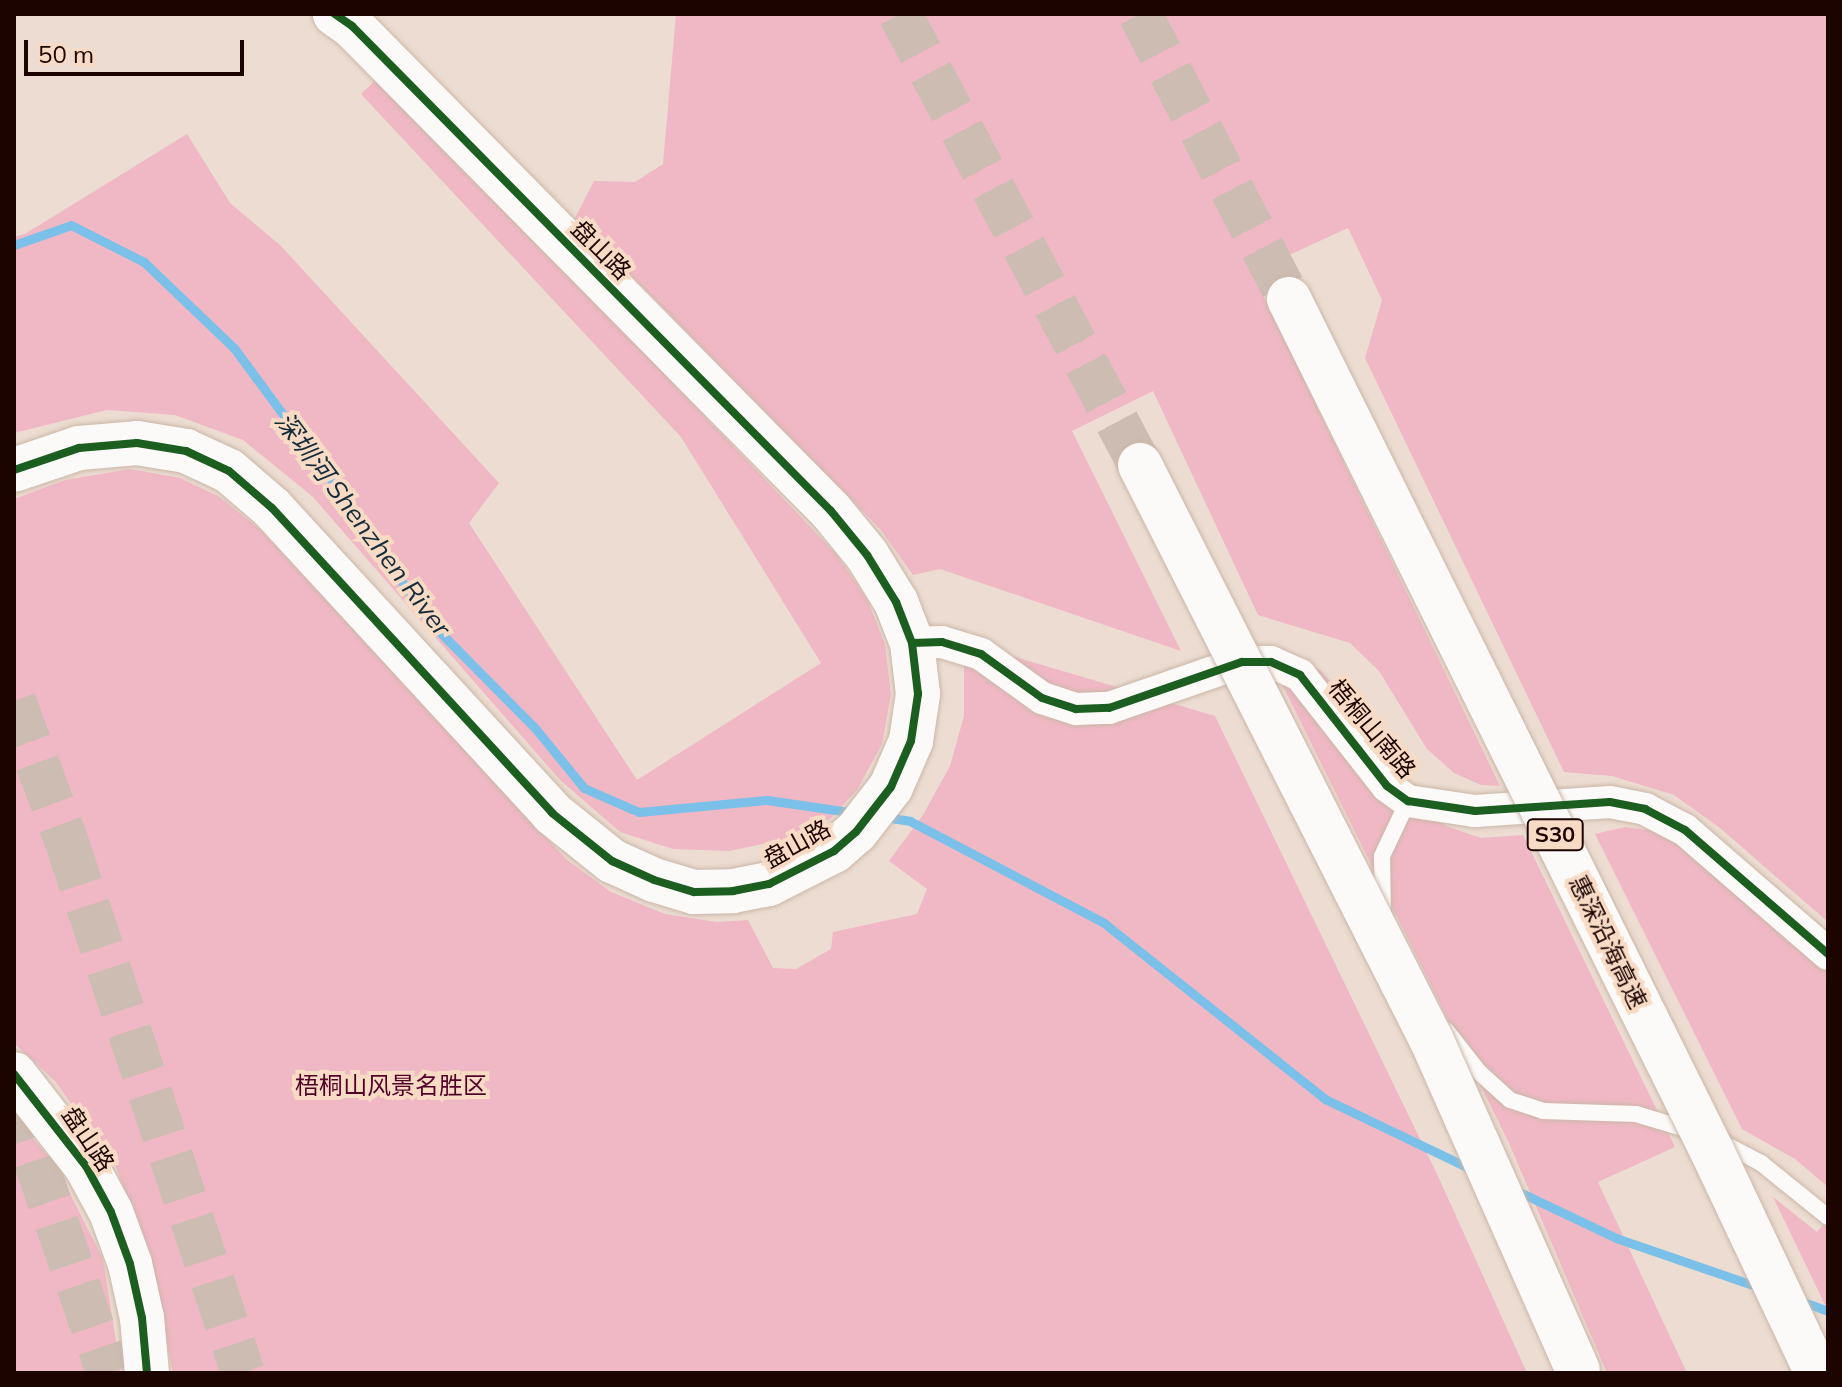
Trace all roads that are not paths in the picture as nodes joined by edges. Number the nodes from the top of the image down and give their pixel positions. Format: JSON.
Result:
{"nodes":[{"id":1,"x":335,"y":14,"type":"edge"},
{"id":2,"x":1289,"y":299,"type":"tunnel mouth"},
{"id":3,"x":1140,"y":465,"type":"tunnel mouth"},
{"id":4,"x":14,"y":470,"type":"edge"},
{"id":5,"x":912,"y":643,"type":"junction"},
{"id":6,"x":1408,"y":801,"type":"junction"},
{"id":7,"x":1828,"y":954,"type":"edge"},
{"id":8,"x":14,"y":1074,"type":"edge"},
{"id":9,"x":1828,"y":1217,"type":"edge"},
{"id":10,"x":1578,"y":1370,"type":"dead end"},
{"id":11,"x":147,"y":1373,"type":"edge"},
{"id":12,"x":1817,"y":1373,"type":"edge"}],
"edges":[{"from":1,"to":5,"type":"main road","name":"盘山路"},
{"from":2,"to":12,"type":"main road","name":"惠深沿海高速","number":"S30","bridge":true},
{"from":3,"to":10,"type":"main road","bridge":true},
{"from":4,"to":5,"type":"main road","name":"盘山路"},
{"from":5,"to":6,"type":"street","name":"梧桐山南路"},
{"from":6,"to":7,"type":"street","name":"梧桐山南路"},
{"from":6,"to":9,"type":"lane"},
{"from":8,"to":11,"type":"main road","name":"盘山路"}]}
